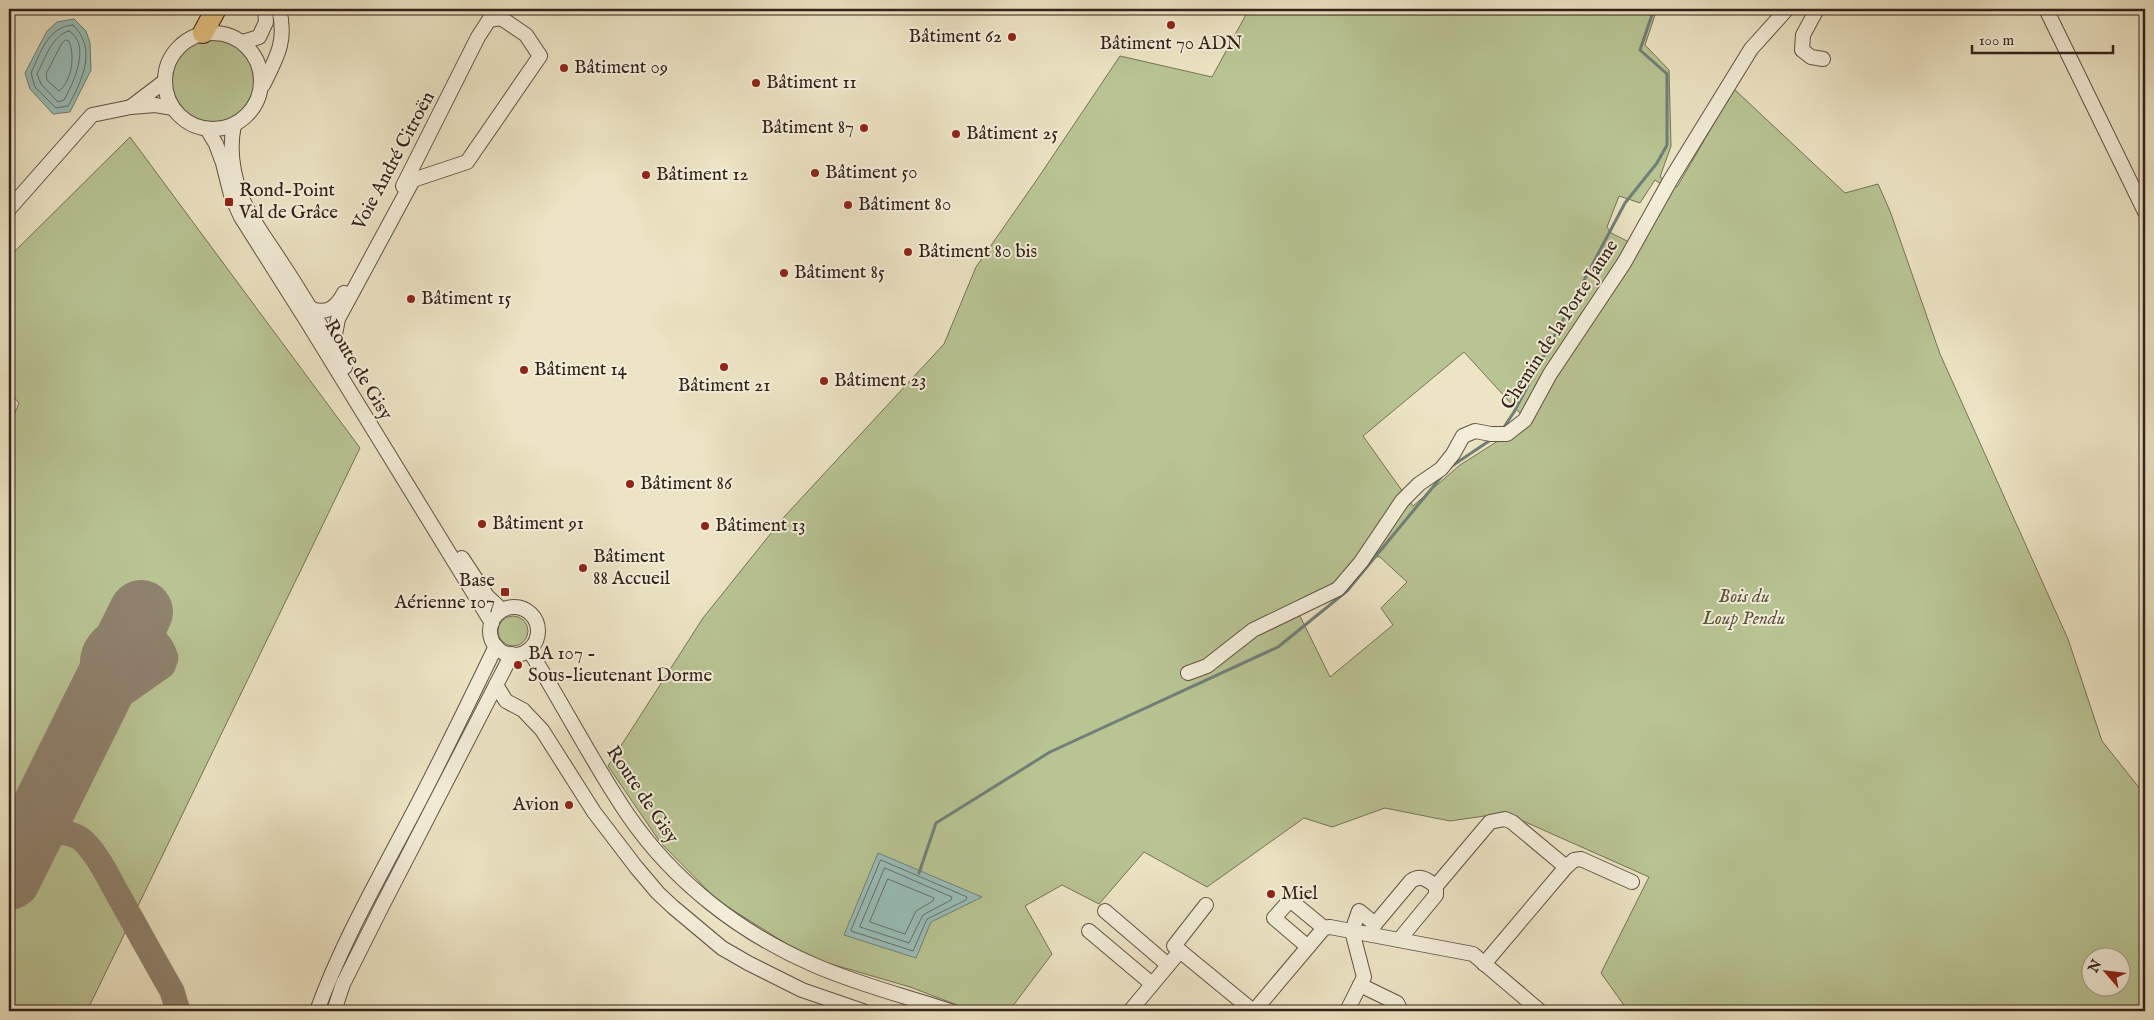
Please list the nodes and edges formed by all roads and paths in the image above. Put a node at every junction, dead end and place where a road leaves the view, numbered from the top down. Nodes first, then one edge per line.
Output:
1 (216, 9) edge
2 (265, 9) edge
3 (279, 9) edge
4 (1787, 9) edge
5 (1817, 9) edge
6 (2046, 9) edge
7 (503, 13) edge
8 (203, 33) junction
9 (243, 42) junction
10 (1823, 59) dead end
11 (165, 81) junction
12 (262, 88) junction
13 (131, 107) junction
14 (173, 108) junction
15 (234, 125) junction
16 (207, 129) junction
17 (9, 209) edge
18 (2145, 212) edge
19 (340, 314) junction
20 (311, 315) junction
21 (333, 345) junction
22 (502, 610) junction
23 (492, 624) junction
24 (496, 646) junction
25 (529, 650) junction
26 (512, 654) junction
27 (1188, 673) dead end
28 (496, 686) junction
29 (1566, 867) junction
30 (1632, 882) dead end
31 (1436, 886) junction
32 (1206, 905) dead end
33 (1105, 911) dead end
34 (1324, 928) junction
35 (1372, 929) junction
36 (1089, 930) dead end
37 (1352, 931) junction
38 (1399, 940) junction
39 (1308, 947) junction
40 (1180, 951) junction
41 (1484, 964) junction
42 (1168, 965) junction
43 (1152, 984) junction
44 (1360, 985) junction
45 (317, 1011) edge
46 (334, 1011) edge
47 (863, 1011) edge
48 (950, 1011) edge
49 (1130, 1011) edge
50 (1254, 1011) edge
51 (1347, 1011) edge
52 (1401, 1011) edge
53 (1540, 1011) edge

1 - 8 highway
2 - 9 street
3 - 12 street
4 - 27 street, Chemin de la Porte Jaune
5 - 10 street
6 - 18 street
7 - 19 street
7 - 20 street, Voie André Citroën
8 - 9 street
8 - 11 street
9 - 12 street
11 - 13 street
11 - 14 street
12 - 15 street
13 - 14 street
13 - 17 street
14 - 16 street
15 - 16 street
15 - 20 street, Route de Gisy
16 - 20 street, Route de Gisy
19 - 20 street
19 - 21 street
20 - 21 street, Route de Gisy
20 - 23 street, Route de Gisy
21 - 22 street, Route de Gisy
22 - 23 street
22 - 25 street
23 - 24 street
24 - 26 street
24 - 45 street
25 - 26 street
25 - 48 street, Route de Gisy
26 - 28 street
28 - 46 street
28 - 47 street
29 - 30 street
29 - 31 street
29 - 41 street
31 - 35 street
31 - 38 street
32 - 40 street
33 - 42 street
34 - 37 street
34 - 39 street
34 - 39 street
35 - 37 street
35 - 37 street
35 - 38 street
36 - 43 street
37 - 44 street
38 - 41 street
39 - 50 street
40 - 42 street
40 - 50 street
41 - 53 street
42 - 43 street
43 - 49 street
44 - 51 street
44 - 52 street

